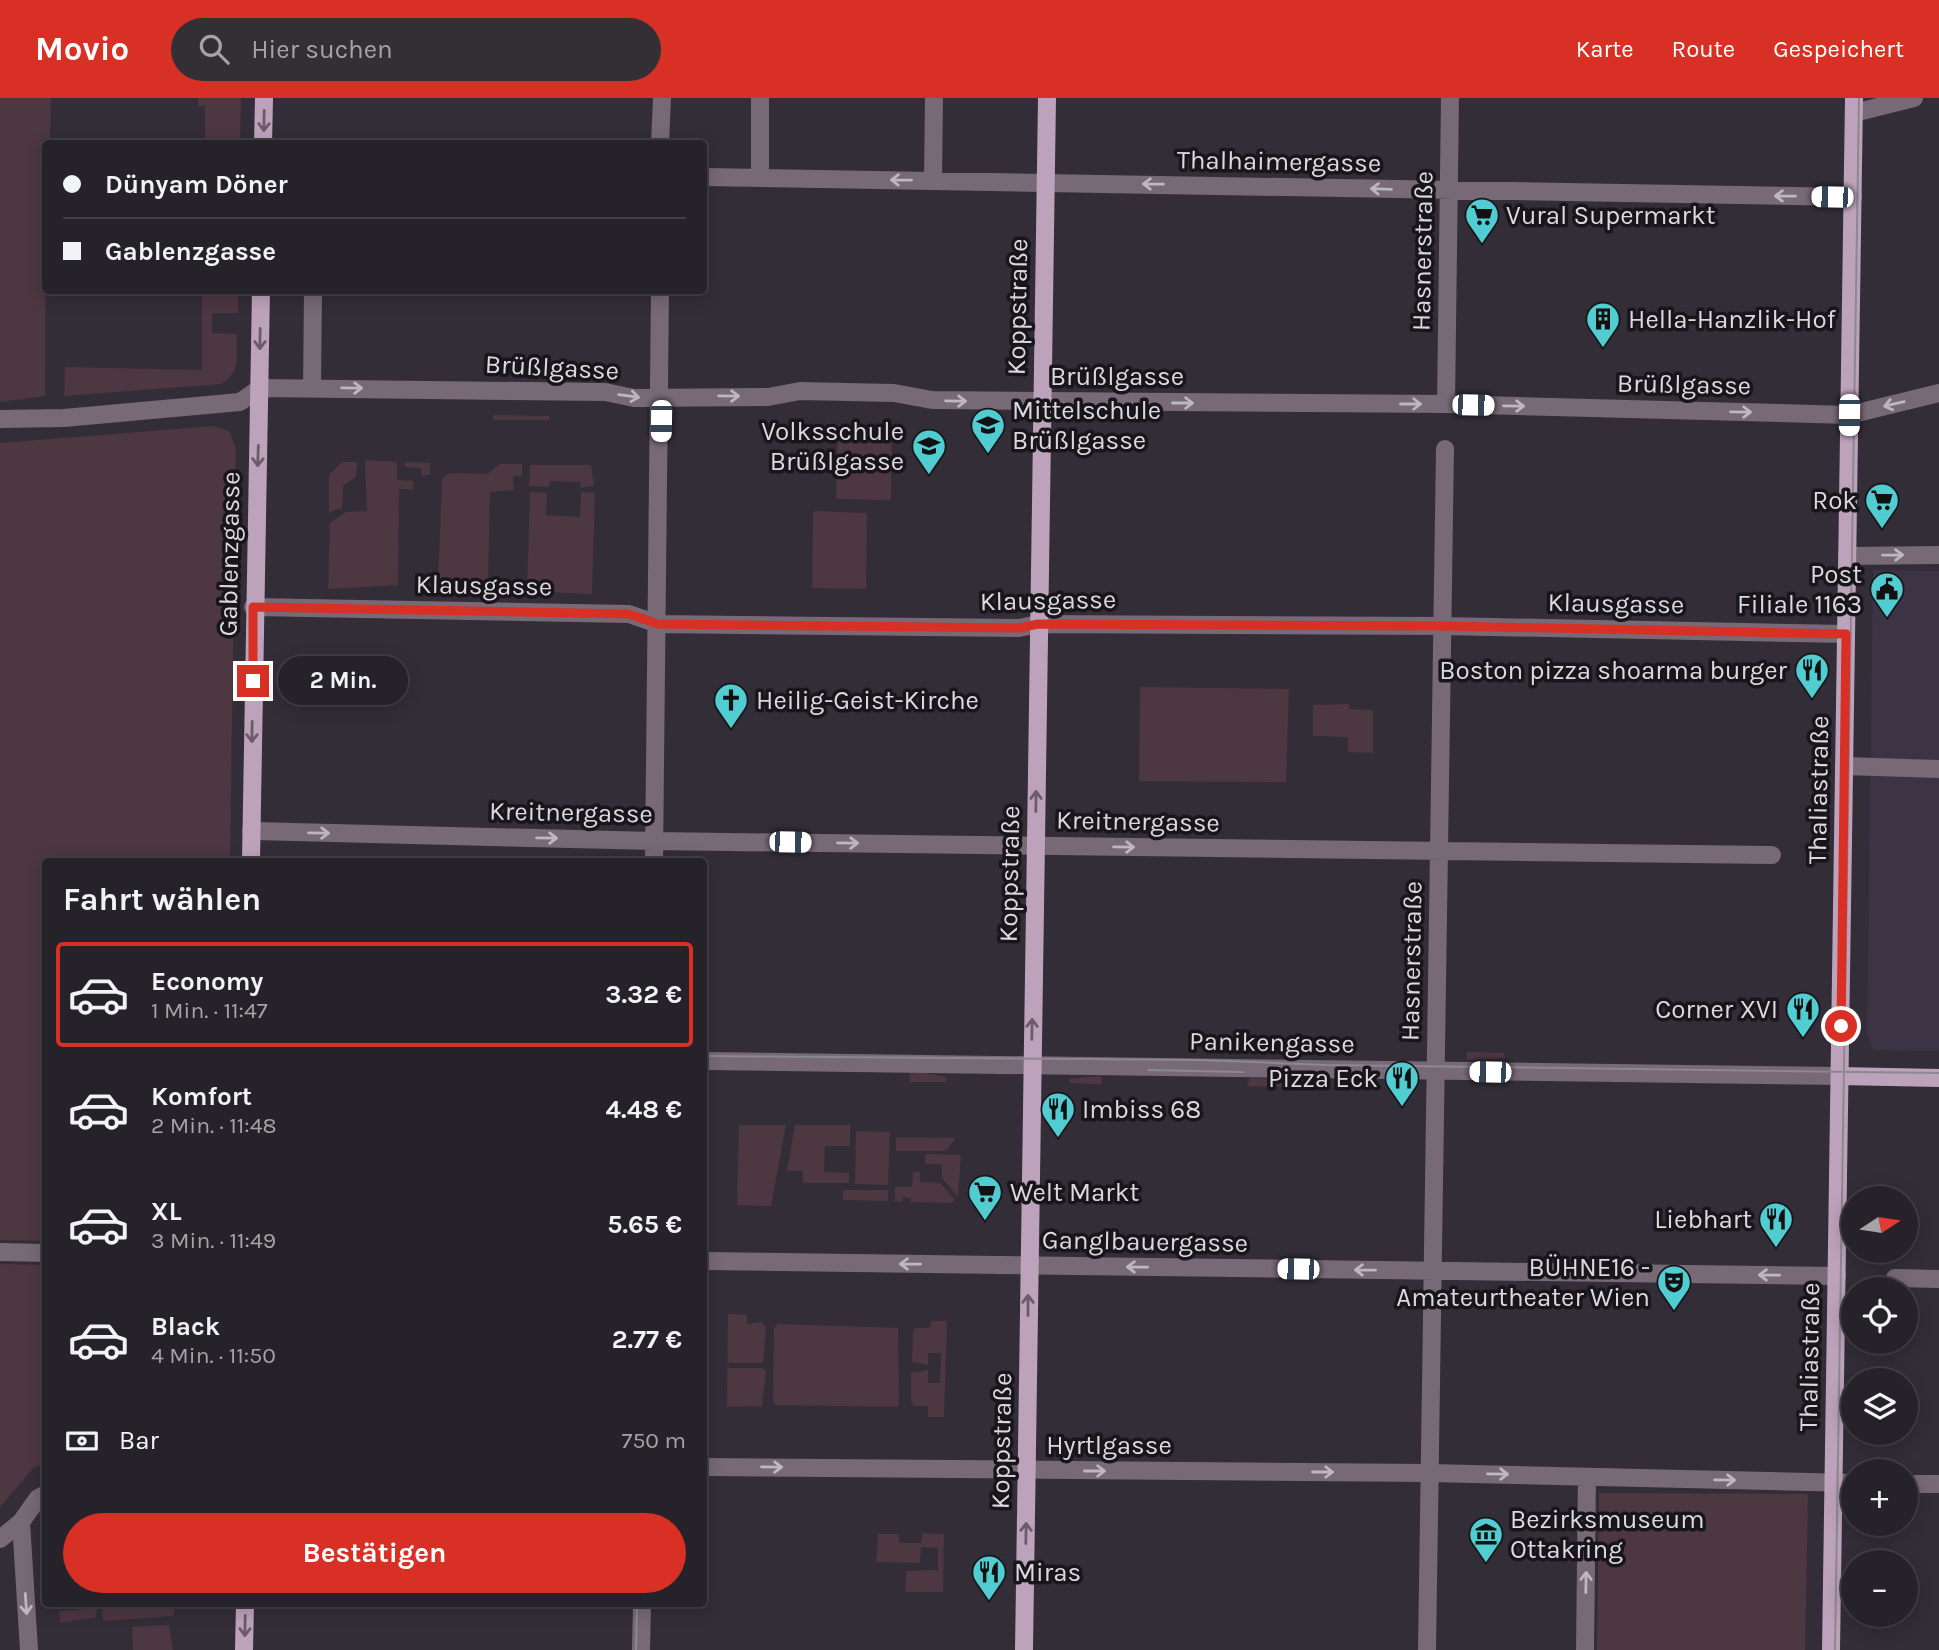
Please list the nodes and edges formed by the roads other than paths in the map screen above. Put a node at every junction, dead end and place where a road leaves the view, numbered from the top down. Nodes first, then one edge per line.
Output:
1 (264, 98) edge
2 (662, 98) edge
3 (760, 98) edge
4 (934, 98) edge
5 (1047, 98) edge
6 (1450, 98) edge
7 (1914, 98) edge
8 (1854, 106) edge
9 (263, 140) edge
10 (660, 140) edge
11 (707, 177) edge
12 (760, 178) junction
13 (933, 181) junction
14 (1046, 182) junction
15 (1449, 191) junction
16 (1853, 197) junction
17 (261, 294) edge
18 (313, 294) edge
19 (660, 294) edge
20 (312, 387) junction
21 (260, 388) junction
22 (1939, 393) edge
23 (661, 395) junction
24 (1042, 402) junction
25 (1446, 404) junction
26 (1849, 415) junction
27 (0, 419) edge
28 (1445, 449) dead end
29 (1939, 555) edge
30 (1847, 556) junction
31 (253, 607) junction
32 (658, 624) junction
33 (1038, 624) junction
34 (1443, 626) junction
35 (1846, 634) junction
36 (1844, 766) junction
37 (1939, 769) edge
38 (251, 831) junction
39 (654, 841) junction
40 (1036, 846) junction
41 (1439, 851) junction
42 (1772, 855) dead end
43 (251, 858) edge
44 (654, 858) edge
45 (707, 1061) edge
46 (1031, 1064) junction
47 (1436, 1071) junction
48 (1840, 1076) junction
49 (1939, 1078) edge
50 (0, 1252) edge
51 (42, 1253) edge
52 (707, 1261) edge
53 (1028, 1266) junction
54 (1433, 1271) junction
55 (1837, 1276) junction
56 (1918, 1279) edge
57 (1939, 1279) edge
58 (707, 1466) edge
59 (1027, 1471) junction
60 (1430, 1473) junction
61 (1587, 1477) junction
62 (1833, 1483) junction
63 (1841, 1483) edge
64 (1918, 1483) edge
65 (1939, 1484) edge
66 (42, 1496) edge
67 (21, 1522) junction
68 (0, 1539) edge
69 (245, 1607) edge
70 (642, 1607) edge
71 (29, 1650) edge
72 (244, 1650) edge
73 (641, 1650) edge
74 (1024, 1650) edge
75 (1427, 1650) edge
76 (1585, 1650) edge
77 (1831, 1650) edge

1 -> 9 main road
2 - 10 street
3 - 12 street
4 - 13 street
5 - 14 main road, Koppstraße
6 - 15 street, Hasnerstraße
7 - 8 street
8 - 16 main road, Thaliastraße
11 - 12 street, Thalhaimergasse
13 -> 12 street, Thalhaimergasse
13 - 14 street, Thalhaimergasse
15 -> 14 street, Thalhaimergasse
14 - 24 main road, Koppstraße
16 -> 15 street, Thalhaimergasse
15 - 25 street, Hasnerstraße
16 - 26 main road, Thaliastraße
17 -> 21 main road, Gablenzgasse
18 - 20 street
19 - 23 street
20 - 21 street, Brüßlgasse
20 -> 23 street, Brüßlgasse
21 - 27 street
21 -> 31 main road, Gablenzgasse
22 -> 26 street, Brüßlgasse
23 -> 24 street, Brüßlgasse
23 - 32 street
24 -> 25 street, Brüßlgasse
24 - 33 main road, Koppstraße
25 -> 26 street, Brüßlgasse
26 - 30 main road, Thaliastraße
28 - 34 street, Hasnerstraße
30 -> 29 street
30 - 35 main road, Thaliastraße
31 - 32 street, Klausgasse
31 -> 38 main road, Gablenzgasse
32 - 33 street, Klausgasse
32 - 39 street
33 - 34 street, Klausgasse
40 -> 33 main road, Koppstraße
34 - 35 street, Klausgasse
34 - 41 street, Hasnerstraße
35 - 36 main road, Thaliastraße
36 - 37 street
36 - 48 main road, Thaliastraße
38 -> 39 street, Kreitnergasse
38 - 43 main road, Gablenzgasse
39 -> 40 street, Kreitnergasse
39 - 44 street
40 -> 41 street, Kreitnergasse
46 -> 40 main road, Koppstraße
41 - 42 street, Kreitnergasse
41 - 47 street, Hasnerstraße
45 - 46 street, Panikengasse
46 - 47 street, Panikengasse
46 - 53 main road, Koppstraße
47 - 48 street, Panikengasse
47 - 54 street, Hasnerstraße
48 - 49 main road
48 - 55 main road, Thaliastraße
50 - 51 street
53 -> 52 street, Ganglbauergasse
54 -> 53 street, Ganglbauergasse
59 -> 53 main road, Koppstraße
55 -> 54 street, Ganglbauergasse
54 - 60 street, Hasnerstraße
55 - 62 main road, Thaliastraße
56 - 57 street
58 -> 59 street, Hyrtlgasse
59 -> 60 street, Hyrtlgasse
74 -> 59 main road, Koppstraße
60 -> 61 street, Hyrtlgasse
60 - 75 street, Hasnerstraße
61 -> 62 street, Hyrtlgasse
76 -> 61 street
62 - 63 street, Hyrtlgasse
62 - 77 main road, Thaliastraße
64 - 65 street
66 - 67 street
67 - 68 street
67 -> 71 street
69 -> 72 main road
70 - 73 street

